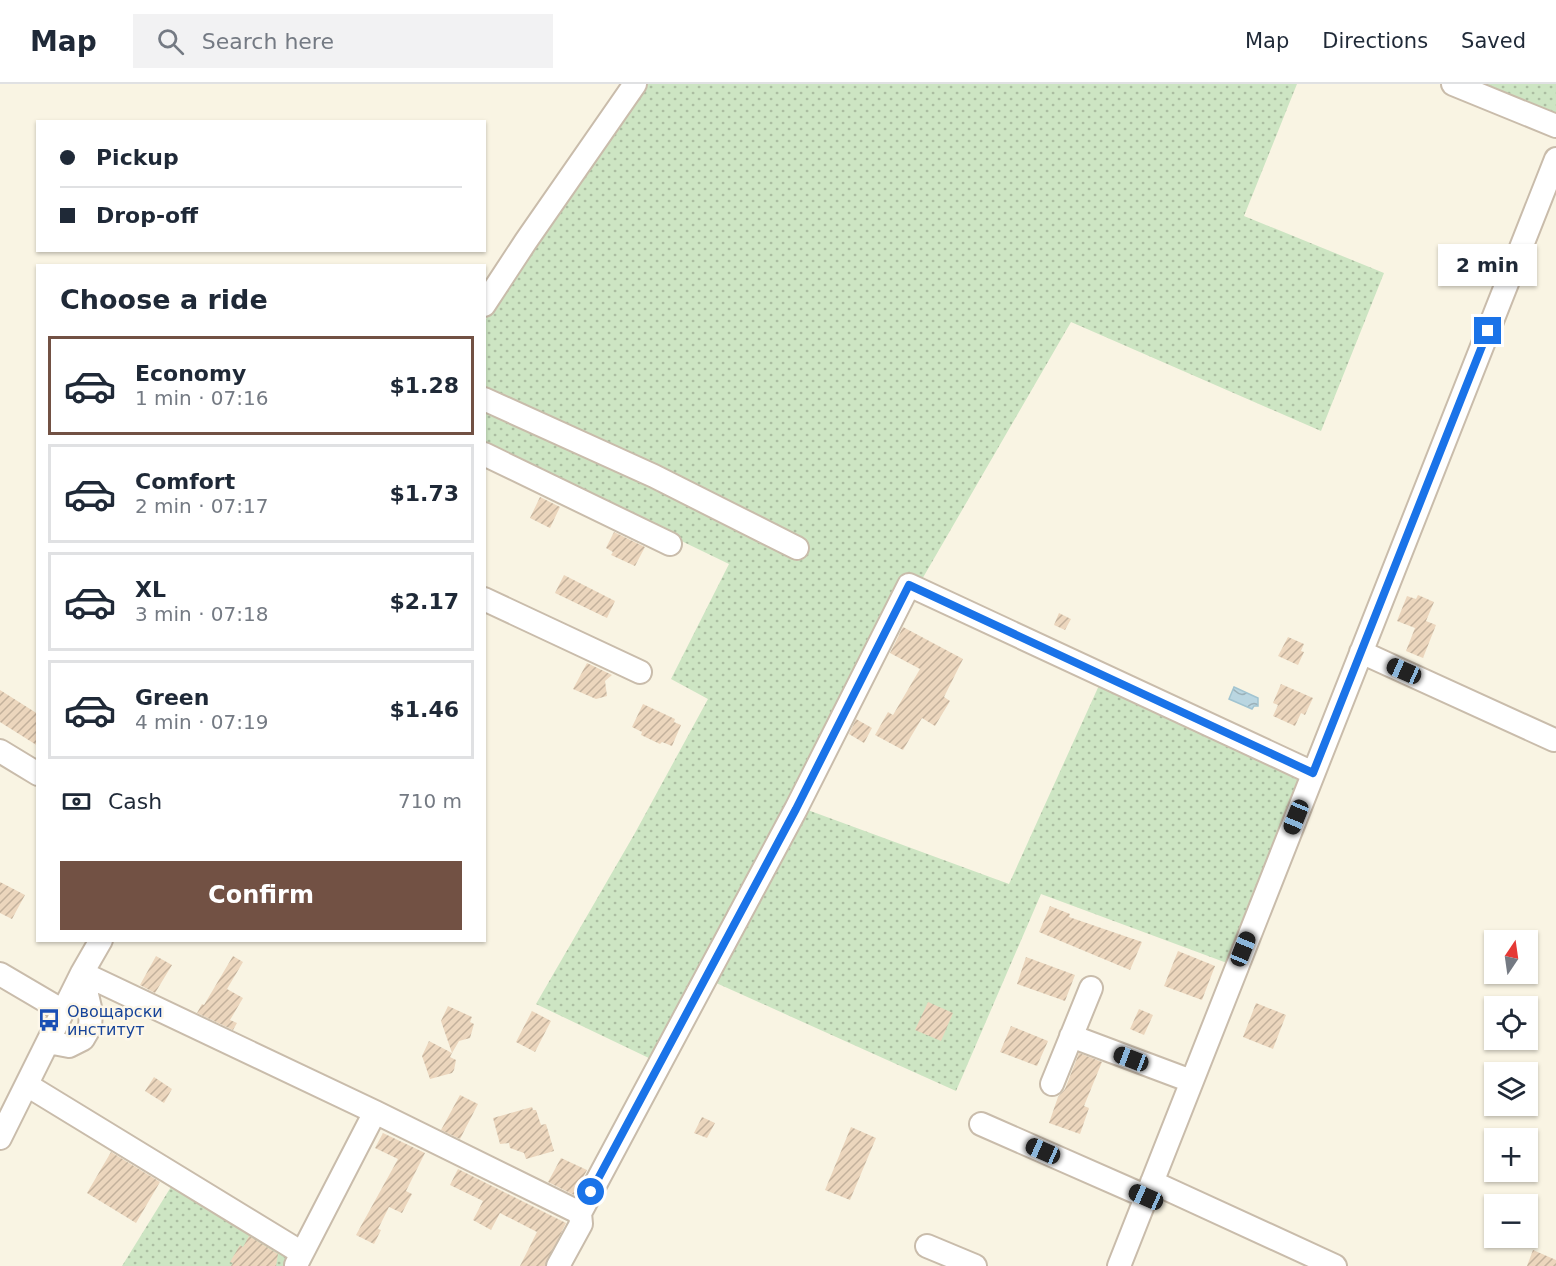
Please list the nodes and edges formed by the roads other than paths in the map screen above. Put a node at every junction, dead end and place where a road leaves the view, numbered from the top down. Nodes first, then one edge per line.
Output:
1 (635, 84) edge
2 (1453, 84) edge
3 (1556, 126) edge
4 (1556, 159) edge
5 (486, 302) edge
6 (486, 400) edge
7 (486, 455) edge
8 (670, 544) dead end
9 (797, 548) dead end
10 (486, 600) edge
11 (1361, 652) junction
12 (640, 672) dead end
13 (1554, 740) dead end
14 (0, 752) edge
15 (36, 773) edge
16 (1313, 773) junction
17 (99, 942) edge
18 (82, 973) junction
19 (0, 974) edge
20 (1091, 988) dead end
21 (63, 1011) junction
22 (1071, 1036) junction
23 (48, 1042) junction
24 (1191, 1081) junction
25 (1052, 1084) dead end
26 (27, 1085) junction
27 (375, 1112) junction
28 (981, 1124) dead end
29 (0, 1138) edge
30 (1149, 1190) junction
31 (580, 1213) junction
32 (927, 1246) dead end
33 (299, 1259) edge
34 (558, 1266) edge
35 (975, 1266) edge
36 (1119, 1266) edge
37 (1335, 1266) edge

1 - 5 street
2 - 3 street
4 - 11 street
6 - 9 street
7 - 8 street
10 - 12 street
11 - 13 street
11 - 16 street
14 - 15 street
16 - 24 street
16 - 31 street
17 - 18 street
18 - 21 street
18 - 23 street
18 - 27 street
19 - 21 street
20 - 22 street
21 - 23 street
22 - 24 street
22 - 25 street
23 - 26 street
24 - 30 street
26 - 29 street
26 - 33 street
27 - 31 street
27 - 33 street
28 - 30 street
30 - 36 street
30 - 37 street
31 - 34 street
32 - 35 street

